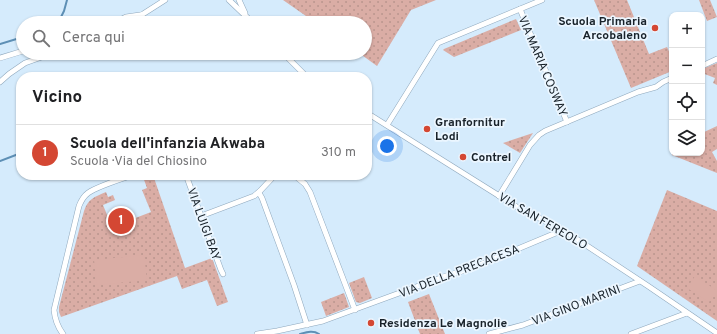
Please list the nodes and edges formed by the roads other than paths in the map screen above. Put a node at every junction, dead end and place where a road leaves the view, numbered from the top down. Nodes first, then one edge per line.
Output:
1 (165, 0) edge
2 (229, 0) edge
3 (239, 0) edge
4 (542, 0) edge
5 (520, 10) junction
6 (143, 14) junction
7 (132, 16) edge
8 (140, 16) edge
9 (246, 16) joint
10 (16, 53) edge
11 (0, 58) edge
12 (33, 60) edge
13 (290, 60) edge
14 (717, 60) edge
15 (705, 65) edge
16 (302, 72) edge
17 (669, 79) edge
18 (0, 82) edge
19 (372, 116) edge
20 (567, 122) junction
21 (387, 125) junction
22 (120, 180) edge
23 (188, 180) edge
24 (271, 180) edge
25 (300, 180) edge
26 (259, 193) junction
27 (499, 196) junction
28 (201, 216) junction
29 (563, 230) junction
30 (223, 274) dead end
31 (640, 281) junction
32 (355, 310) junction
33 (687, 313) junction
34 (307, 325) junction
35 (64, 334) edge
36 (257, 334) edge
37 (489, 334) edge
38 (631, 334) edge
39 (717, 334) edge

1 - 6 street
2 - 9 street
3 - 9 street
4 - 5 street
5 - 20 street, VIA MARIA COSWAY
5 - 21 street
6 - 7 street
6 - 8 street
10 - 11 street
12 - 18 street
13 - 16 street
14 - 15 street
17 - 20 street
19 - 21 street, VIA SAN FEREOLO
20 - 27 street
21 - 27 street, VIA SAN FEREOLO
22 - 35 street
23 - 28 street, VIA LUIGI BAY
24 - 26 street
25 - 32 street
26 - 28 street
26 - 34 street
27 - 29 street, VIA SAN FEREOLO
28 - 30 street, VIA LUIGI BAY
29 - 31 street, VIA SAN FEREOLO
29 - 32 street, VIA DELLA PRECACESA
31 - 33 street, VIA SAN FEREOLO
31 - 37 street, VIA GINO MARINI
32 - 34 street, VIA DELLA PRECACESA
33 - 38 street
33 - 39 street, VIA SAN FEREOLO
34 - 36 street, VIA DELLA PRECACESA

